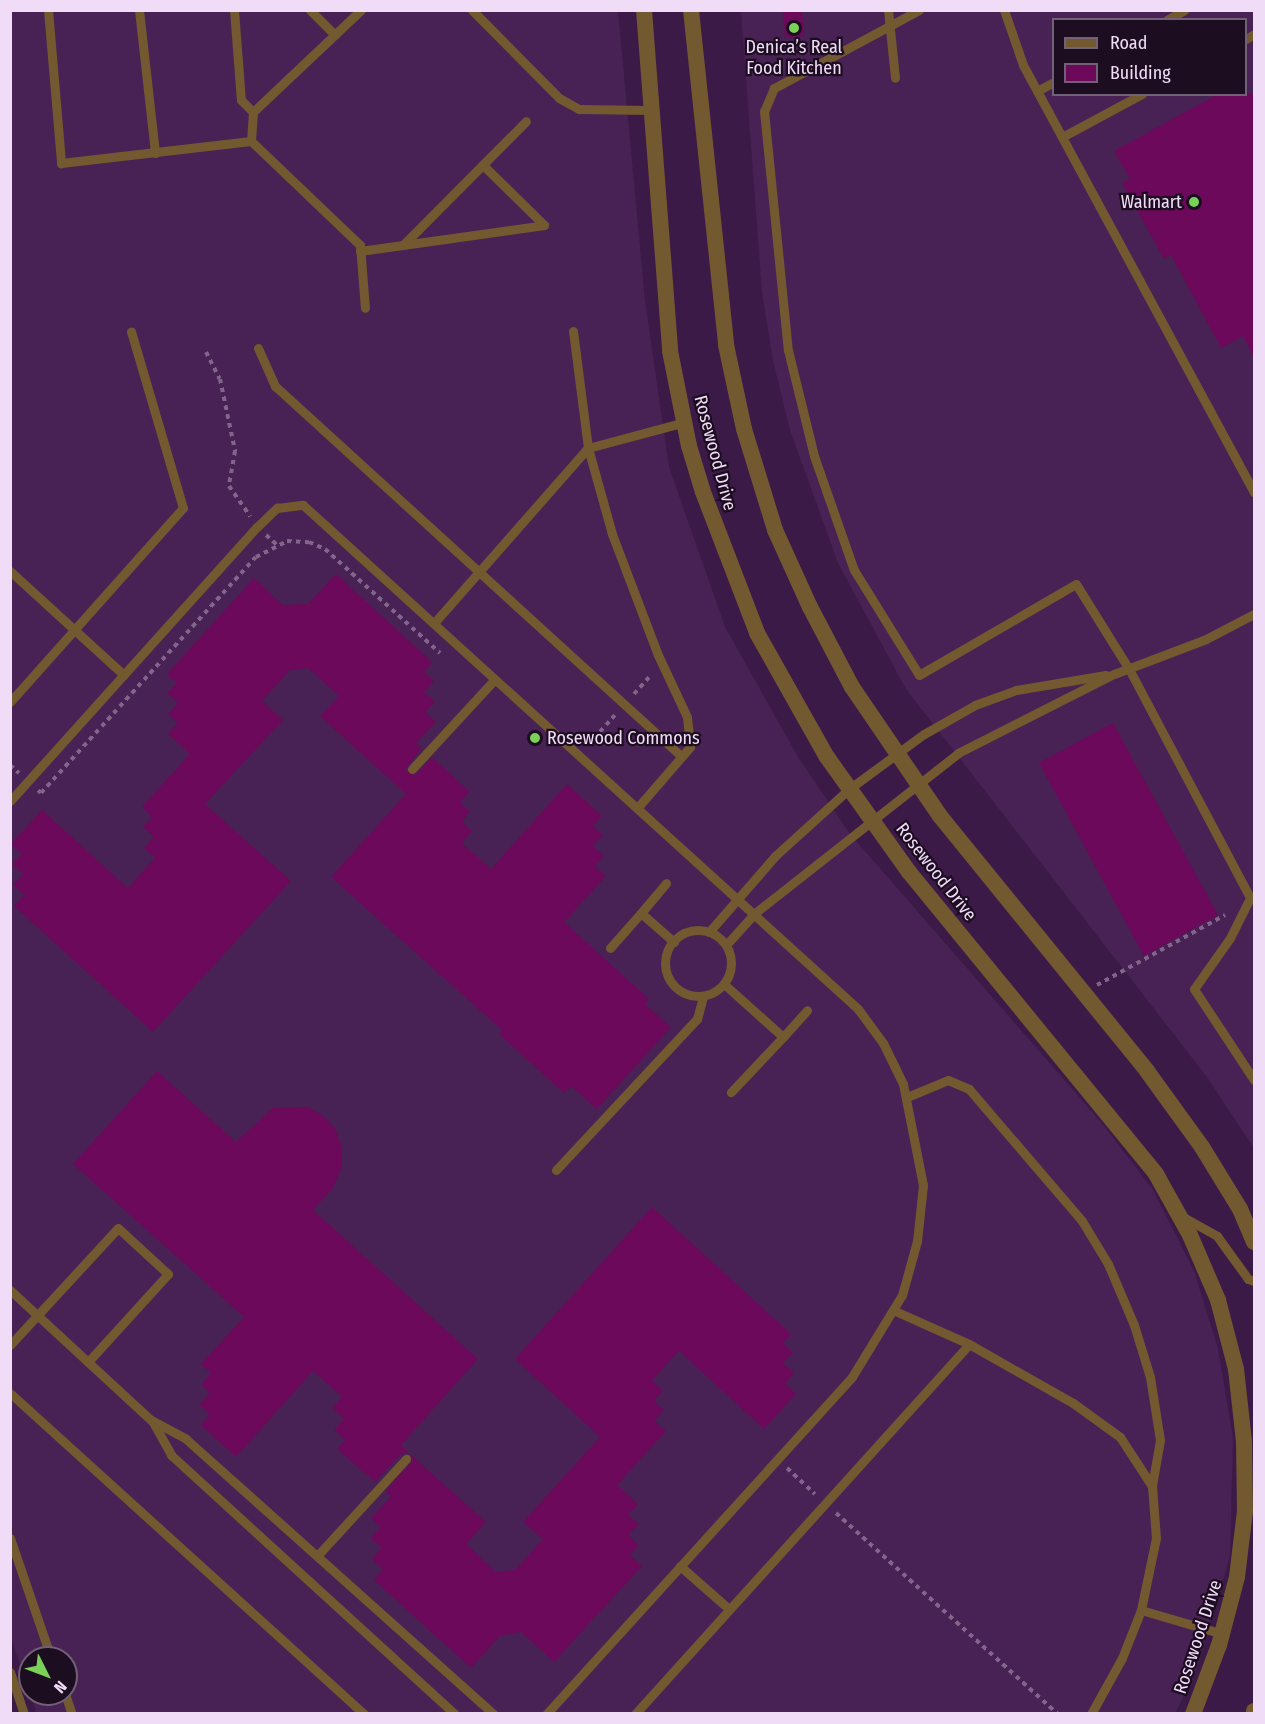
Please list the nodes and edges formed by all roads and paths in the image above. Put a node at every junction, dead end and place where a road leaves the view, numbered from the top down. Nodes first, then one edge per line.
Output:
1 (48, 10) edge
2 (139, 10) edge
3 (234, 10) edge
4 (310, 10) edge
5 (361, 10) edge
6 (472, 10) edge
7 (644, 10) edge
8 (691, 10) edge
9 (888, 10) edge
10 (919, 10) edge
11 (1004, 10) edge
12 (1184, 10) edge
13 (1170, 18) edge
14 (888, 27) junction
15 (335, 35) junction
16 (895, 78) dead end
17 (1052, 83) edge
18 (1037, 91) junction
19 (1138, 96) edge
20 (651, 110) junction
21 (253, 112) junction
22 (526, 122) dead end
23 (1062, 137) junction
24 (251, 141) junction
25 (155, 153) junction
26 (483, 165) junction
27 (404, 244) junction
28 (360, 251) junction
29 (365, 308) dead end
30 (131, 331) dead end
31 (573, 331) dead end
32 (258, 348) dead end
33 (206, 352) dead end
34 (685, 422) junction
35 (588, 448) junction
36 (1254, 493) edge
37 (258, 527) junction
38 (277, 545) junction
39 (10, 572) edge
40 (478, 573) junction
41 (1254, 614) edge
42 (434, 623) junction
43 (75, 630) junction
44 (449, 660) dead end
45 (1128, 669) junction
46 (1114, 674) junction
47 (124, 675) junction
48 (495, 678) junction
49 (10, 702) edge
50 (897, 754) junction
51 (681, 756) junction
52 (412, 769) dead end
53 (918, 784) junction
54 (849, 789) junction
55 (41, 793) dead end
56 (10, 801) edge
57 (638, 807) junction
58 (871, 821) junction
59 (666, 883) dead end
60 (1249, 892) edge
61 (740, 899) junction
62 (642, 913) junction
63 (755, 913) junction
64 (709, 932) junction
65 (674, 942) junction
66 (726, 945) junction
67 (610, 948) dead end
68 (724, 984) junction
69 (1083, 993) junction
70 (703, 996) junction
71 (807, 1010) dead end
72 (783, 1037) junction
73 (1254, 1080) edge
74 (731, 1092) dead end
75 (907, 1097) junction
76 (556, 1170) dead end
77 (1178, 1214) junction
78 (1254, 1242) edge
79 (1254, 1281) edge
80 (10, 1290) edge
81 (893, 1310) junction
82 (38, 1316) junction
83 (969, 1344) junction
84 (10, 1345) edge
85 (88, 1362) junction
86 (10, 1393) edge
87 (152, 1420) junction
88 (406, 1459) dead end
89 (777, 1460) junction
90 (1152, 1486) junction
91 (825, 1503) junction
92 (1250, 1511) edge
93 (10, 1538) edge
94 (317, 1556) junction
95 (680, 1566) junction
96 (729, 1609) junction
97 (1141, 1610) junction
98 (1222, 1634) junction
99 (47, 1646) edge
100 (10, 1672) edge
101 (24, 1713) edge
102 (364, 1713) edge
103 (455, 1713) edge
104 (494, 1713) edge
105 (546, 1713) edge
106 (635, 1713) edge
107 (1058, 1713) edge
108 (1091, 1713) edge
109 (1193, 1713) edge

1 - 25 lane
2 - 25 lane
3 - 21 lane
4 - 15 lane
5 - 15 lane
6 - 20 lane
7 - 20 street, Rosewood Drive
8 - 50 street, Rosewood Drive
9 - 14 lane
10 - 14 lane
11 - 18 lane
12 - 13 lane
14 - 16 lane
14 - 45 lane
15 - 21 lane
17 - 18 lane
18 - 23 lane
19 - 23 lane
20 - 34 street, Rosewood Drive
21 - 24 lane
22 - 26 lane
23 - 36 lane
24 - 25 lane
24 - 28 lane
26 - 27 lane
26 - 27 lane
27 - 28 lane
28 - 29 lane
30 - 43 lane
31 - 35 lane
32 - 40 lane
33 - 37 path
34 - 35 lane
34 - 54 street, Rosewood Drive
35 - 40 lane
35 - 51 lane
37 - 38 path
37 - 42 lane
37 - 47 lane
38 - 44 path
38 - 55 path
39 - 43 lane
40 - 42 lane
40 - 51 lane
41 - 45 lane
42 - 48 lane
43 - 47 lane
43 - 49 lane
45 - 46 lane
45 - 60 lane
46 - 50 lane
46 - 53 lane
47 - 56 lane
48 - 52 lane
48 - 57 lane
50 - 53 street, Rosewood Drive
50 - 54 lane
51 - 57 lane
53 - 58 lane
53 - 69 street, Rosewood Drive
54 - 58 street, Rosewood Drive
54 - 61 lane
57 - 61 lane
58 - 63 lane
58 - 77 street, Rosewood Drive
59 - 62 lane
60 - 69 path
60 - 73 lane
61 - 63 lane
61 - 64 lane
62 - 65 lane
62 - 67 lane
63 - 66 lane
63 - 75 lane
64 - 65 lane
64 - 66 lane
65 - 70 lane
66 - 68 lane
68 - 70 lane
68 - 72 lane
69 - 78 street, Rosewood Drive
70 - 76 lane
71 - 72 lane
72 - 74 lane
75 - 81 lane
75 - 90 lane
77 - 79 lane
77 - 92 street, Rosewood Drive
80 - 82 lane
81 - 83 lane
81 - 89 lane
82 - 84 lane
82 - 85 lane
82 - 85 lane
83 - 90 lane
83 - 91 lane
85 - 87 lane
86 - 102 lane
87 - 94 lane
87 - 103 lane
88 - 94 lane
89 - 91 path
89 - 95 lane
90 - 97 lane
91 - 96 lane
91 - 107 path
92 - 98 street, Rosewood Drive
93 - 99 lane
94 - 104 lane
95 - 96 lane
95 - 105 lane
96 - 106 lane
97 - 98 lane
97 - 108 lane
98 - 109 street, Rosewood Drive
100 - 101 lane

